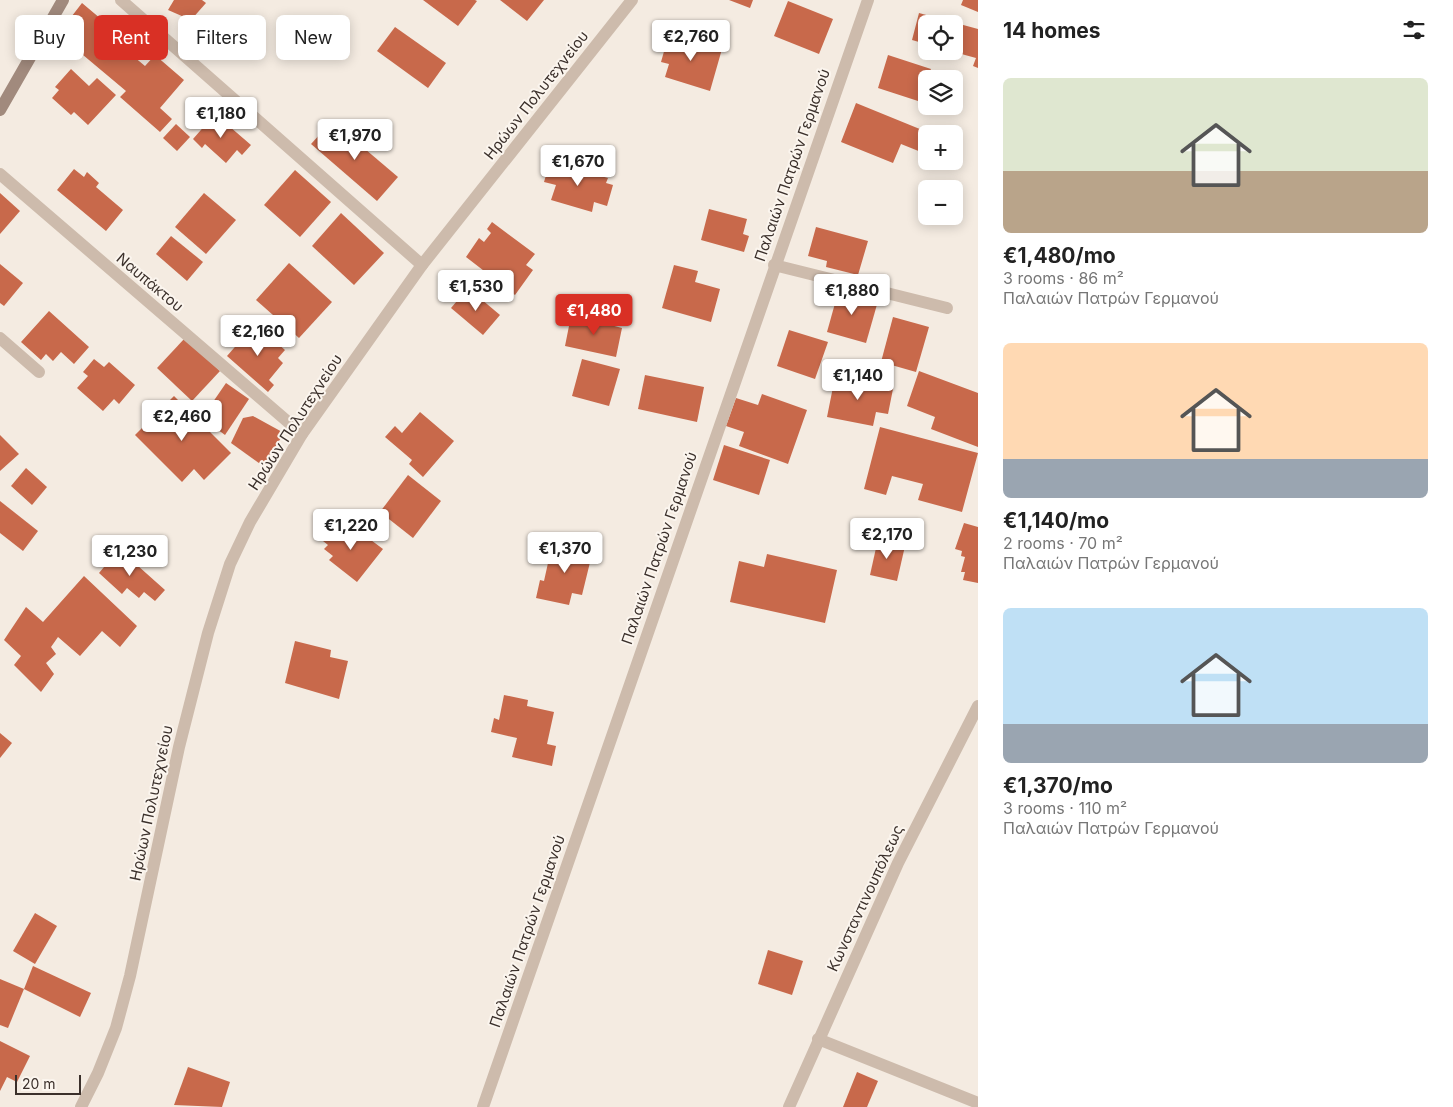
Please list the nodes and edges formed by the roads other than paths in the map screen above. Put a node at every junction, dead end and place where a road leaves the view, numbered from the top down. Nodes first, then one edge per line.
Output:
1 (63, 0) edge
2 (121, 0) edge
3 (632, 0) edge
4 (868, 0) edge
5 (0, 110) edge
6 (0, 174) edge
7 (422, 265) junction
8 (774, 265) junction
9 (947, 308) dead end
10 (0, 338) edge
11 (39, 372) dead end
12 (302, 434) junction
13 (978, 706) edge
14 (818, 1039) junction
15 (978, 1103) edge
16 (80, 1107) edge
17 (483, 1107) edge
18 (789, 1107) edge

1 - 5 street
2 - 7 street
3 - 7 street, Ηρώων Πολυτεχνείου
4 - 8 street, Παλαιών Πατρών Γερμανού
6 - 12 street, Ναυπάκτου
7 - 12 street, Ηρώων Πολυτεχνείου
8 - 9 street
8 - 17 street, Παλαιών Πατρών Γερμανού
10 - 11 street
12 - 16 street, Ηρώων Πολυτεχνείου
13 - 14 street, Κωνσταντινουπόλεως
14 - 15 street
14 - 18 street, Κωνσταντινουπόλεως

